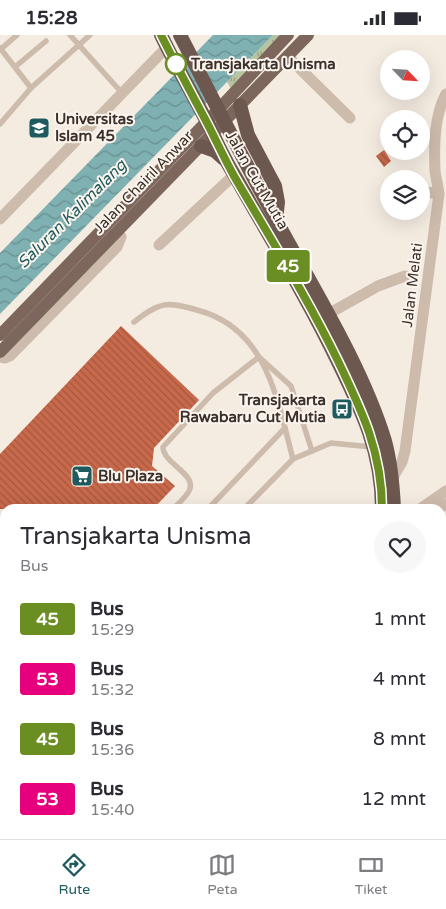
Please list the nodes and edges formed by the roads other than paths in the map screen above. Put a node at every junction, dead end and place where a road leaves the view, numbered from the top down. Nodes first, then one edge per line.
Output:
1 (17, 35) edge
2 (70, 35) edge
3 (90, 35) edge
4 (288, 35) edge
5 (308, 35) edge
6 (182, 40) edge
7 (46, 41) dead end
8 (79, 45) junction
9 (166, 46) edge
10 (0, 48) edge
11 (287, 56) junction
12 (15, 67) junction
13 (31, 88) junction
14 (122, 93) junction
15 (446, 94) edge
16 (240, 105) junction
17 (221, 116) junction
18 (350, 118) dead end
19 (207, 122) junction
20 (0, 124) edge
21 (201, 146) junction
22 (234, 175) junction
23 (430, 192) edge
24 (439, 194) junction
25 (0, 219) edge
26 (276, 220) junction
27 (117, 232) junction
28 (159, 245) dead end
29 (405, 276) dead end
30 (322, 317) junction
31 (134, 322) dead end
32 (0, 335) edge
33 (0, 352) edge
34 (0, 357) edge
35 (259, 357) junction
36 (285, 427) junction
37 (374, 447) junction
38 (312, 451) junction
39 (293, 459) junction
40 (392, 479) junction
41 (446, 491) edge
42 (177, 504) edge
43 (213, 504) edge
44 (249, 504) edge
45 (382, 504) edge
46 (394, 504) edge
47 (427, 504) edge

1 - 10 lane
2 - 8 lane
3 - 8 lane
4 - 17 main road, Jalan Chairil Anwar
5 - 11 main road, Jalan Chairil Anwar
6 - 17 highway, Jalan Cut Mutia
7 - 12 lane
8 - 13 lane
8 - 14 lane
9 - 14 street
9 - 19 highway, Jalan Cut Mutia
10 - 12 lane
11 - 16 main road, Jalan Chairil Anwar
11 - 18 street
12 - 13 lane
13 - 20 lane
14 - 25 street
15 - 24 street, Jalan Melati
16 - 17 main road, Jalan Chairil Anwar
16 - 26 highway
17 - 19 main road, Jalan Chairil Anwar
17 - 26 highway, Jalan Cut Mutia
19 - 21 main road, Jalan Chairil Anwar
19 - 22 highway, Jalan Cut Mutia
19 - 32 main road, Jalan Chairil Anwar
21 - 22 highway
21 - 27 main road, Jalan Chairil Anwar
22 - 28 street
22 - 30 highway, Jalan Cut Mutia
23 - 24 street
24 - 40 street, Jalan Melati
26 - 30 highway, Jalan Cut Mutia
27 - 33 main road, Jalan Chairil Anwar
27 - 34 street
29 - 30 street
30 - 37 highway, Jalan Cut Mutia
30 - 40 highway, Jalan Cut Mutia
31 - 35 lane
35 - 36 lane
35 - 38 lane
35 - 42 lane
36 - 39 lane
36 - 43 lane
37 - 38 lane
37 - 45 highway, Jalan Cut Mutia
38 - 39 lane
39 - 44 lane
40 - 46 highway, Jalan Cut Mutia
41 - 47 street

